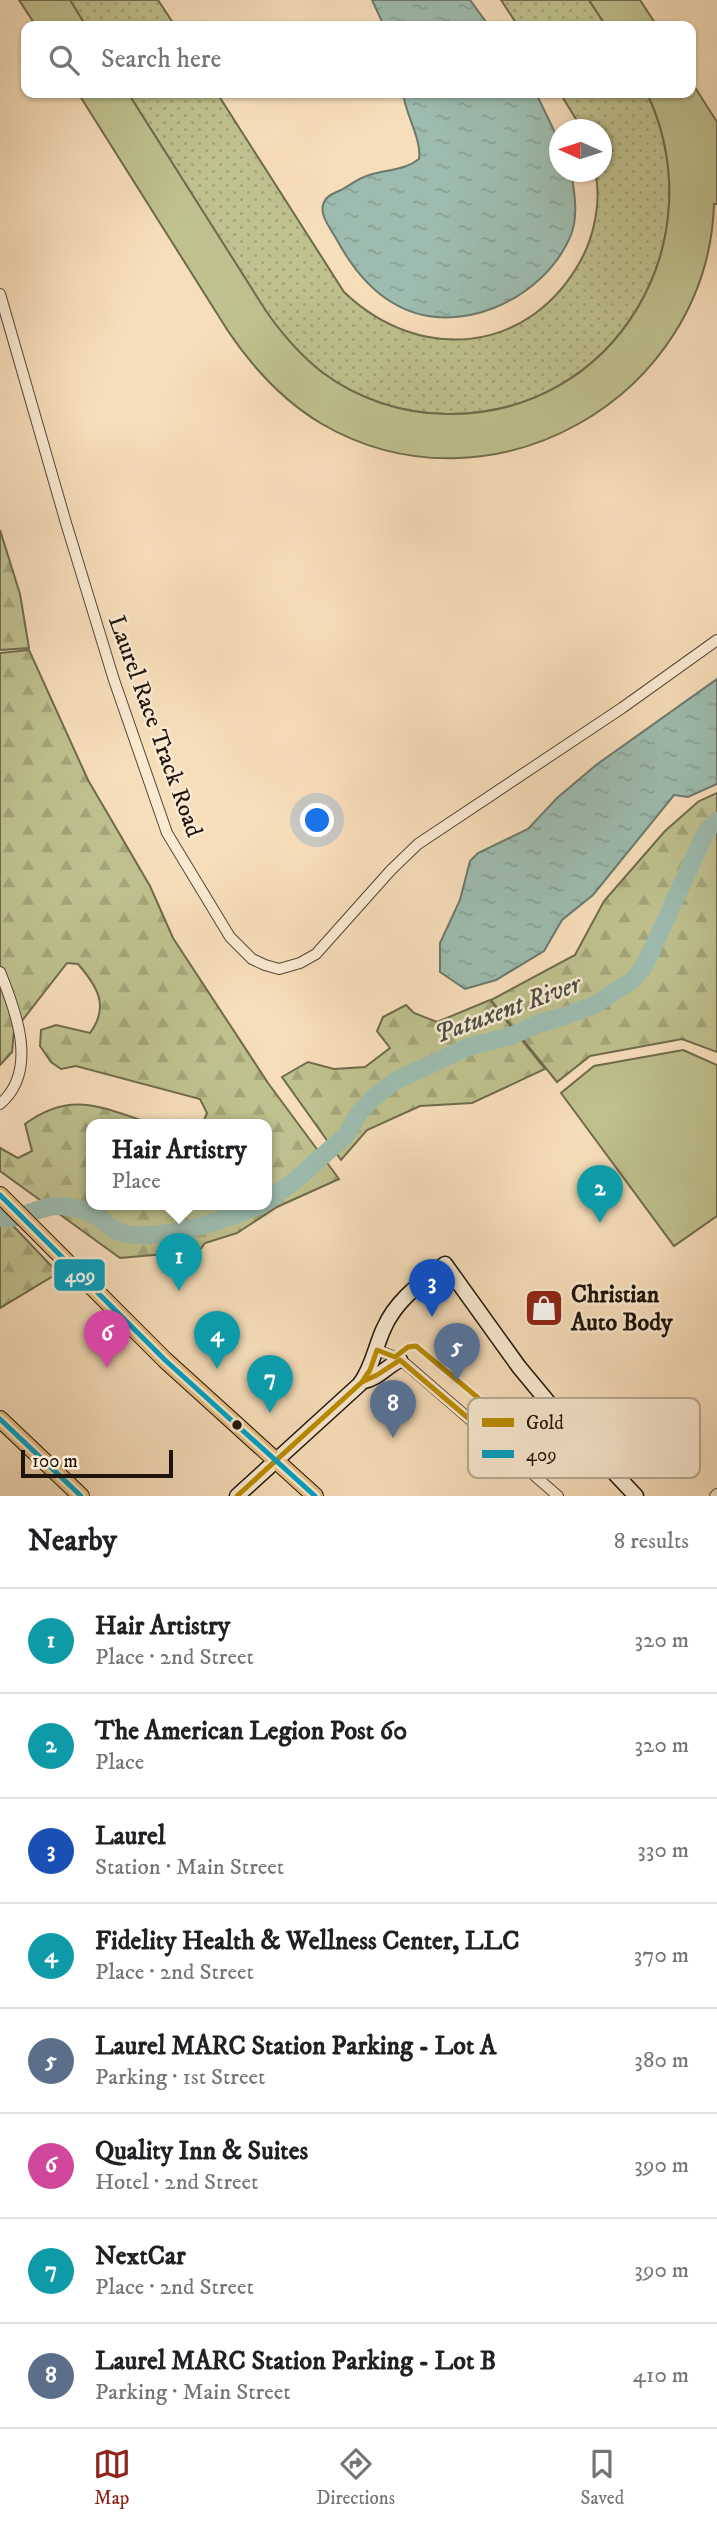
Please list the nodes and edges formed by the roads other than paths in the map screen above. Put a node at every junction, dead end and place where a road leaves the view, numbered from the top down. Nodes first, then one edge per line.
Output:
1 (0, 293) edge
2 (717, 640) edge
3 (0, 972) edge
4 (0, 1104) edge
5 (1, 1196) edge
6 (377, 1350) junction
7 (400, 1360) junction
8 (361, 1382) junction
9 (545, 1398) edge
10 (0, 1419) edge
11 (468, 1419) edge
12 (277, 1461) junction
13 (537, 1478) edge
14 (619, 1478) edge
15 (82, 1496) edge
16 (237, 1496) edge
17 (315, 1496) edge
18 (558, 1496) edge
19 (636, 1496) edge

1 - 2 street, Laurel Race Track Road
3 - 4 street
5 - 12 main road
6 - 7 street
6 - 8 street
6 - 9 street
7 - 8 street
7 - 11 street
8 - 12 street
10 - 15 main road
12 - 16 street
12 - 17 main road
13 - 18 street
14 - 19 street

